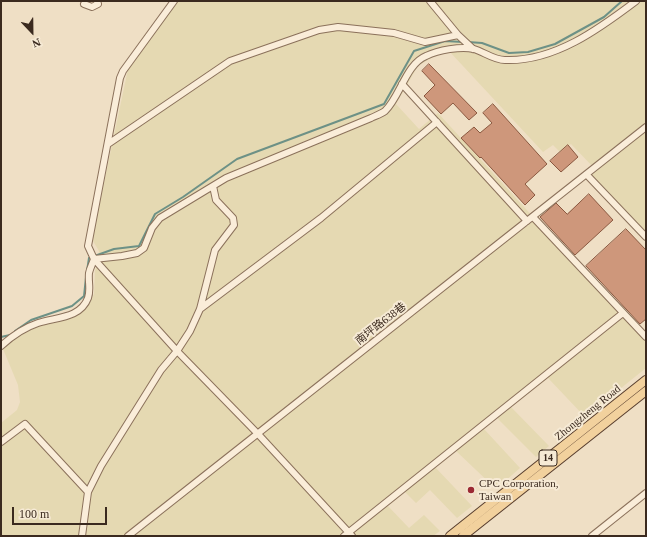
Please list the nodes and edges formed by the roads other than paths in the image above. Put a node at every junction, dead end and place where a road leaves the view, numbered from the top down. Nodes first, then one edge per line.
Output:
1 (98, 1) edge
2 (174, 1) edge
3 (430, 1) edge
4 (636, 1) edge
5 (84, 4) dead end
6 (458, 35) junction
7 (473, 49) junction
8 (402, 84) junction
9 (437, 122) junction
10 (646, 127) edge
11 (108, 144) junction
12 (586, 175) junction
13 (213, 186) junction
14 (530, 219) junction
15 (646, 237) edge
16 (94, 258) junction
17 (200, 310) junction
18 (623, 313) junction
19 (646, 337) edge
20 (1, 346) edge
21 (178, 351) junction
22 (646, 380) edge
23 (646, 391) edge
24 (258, 434) junction
25 (1, 442) edge
26 (88, 492) junction
27 (646, 493) edge
28 (349, 535) edge
29 (82, 536) edge
30 (128, 536) edge
31 (450, 536) edge
32 (463, 536) edge
33 (592, 536) edge

1 - 5 street
2 - 11 street
3 - 6 street
4 - 7 street
6 - 7 street
6 - 11 street
7 - 8 street
8 - 9 street
8 - 13 street
9 - 14 street
9 - 17 street
10 - 12 street, 南坪路638巷
11 - 16 street
12 - 14 street, 南坪路638巷
12 - 15 street
13 - 16 street
13 - 17 street
14 - 18 street
14 - 24 street, 南坪路638巷
16 - 20 street
16 - 21 street
17 - 21 street
18 - 19 street
18 - 28 street
21 - 24 street
21 - 26 street
22 - 31 main road, Zhongzheng Road / 14
23 - 32 main road, Zhongzheng Road / 14
24 - 28 street
24 - 30 street, 南坪路638巷
25 - 26 street
26 - 29 street
27 - 33 street

